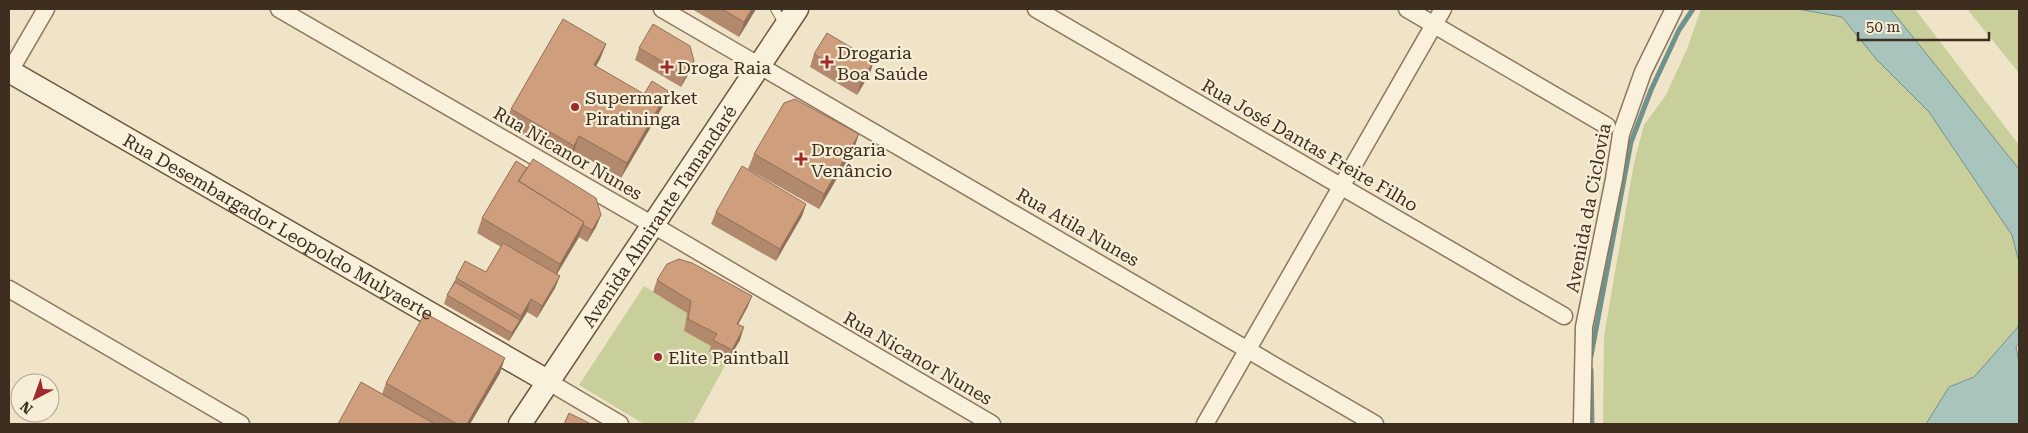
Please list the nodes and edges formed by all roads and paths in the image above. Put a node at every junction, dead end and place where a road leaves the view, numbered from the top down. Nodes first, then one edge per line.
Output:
1 (46, 9) edge
2 (279, 9) edge
3 (662, 9) edge
4 (798, 9) edge
5 (1036, 9) edge
6 (1407, 9) edge
7 (1443, 9) edge
8 (1674, 9) edge
9 (780, 18) edge
10 (1434, 25) junction
11 (760, 65) junction
12 (9, 71) edge
13 (1607, 126) dead end
14 (1341, 186) junction
15 (653, 225) junction
16 (9, 290) edge
17 (1564, 316) dead end
18 (1248, 350) junction
19 (549, 382) junction
20 (241, 424) edge
21 (520, 424) edge
22 (620, 424) edge
23 (992, 424) edge
24 (1205, 424) edge
25 (1375, 424) edge
26 (1582, 424) edge

1 - 12 street
2 - 15 street, Rua Nicanor Nunes
3 - 11 street
4 - 9 street, Avenida Almirante Tamandaré
5 - 14 street, Rua José Dantas Freire Filho
6 - 10 street
7 - 10 street
8 - 26 street, Avenida da Ciclovia
9 - 11 street, Avenida Almirante Tamandaré
10 - 13 street
10 - 14 street
11 - 15 street, Avenida Almirante Tamandaré
11 - 18 street, Rua Atila Nunes
12 - 19 street, Rua Desembargador Leopoldo Mulyaerte
14 - 17 street, Rua José Dantas Freire Filho
14 - 18 street
15 - 19 street, Avenida Almirante Tamandaré
15 - 23 street, Rua Nicanor Nunes
16 - 20 street
18 - 24 street
18 - 25 street, Rua Atila Nunes
19 - 21 street, Avenida Almirante Tamandaré
19 - 22 street

